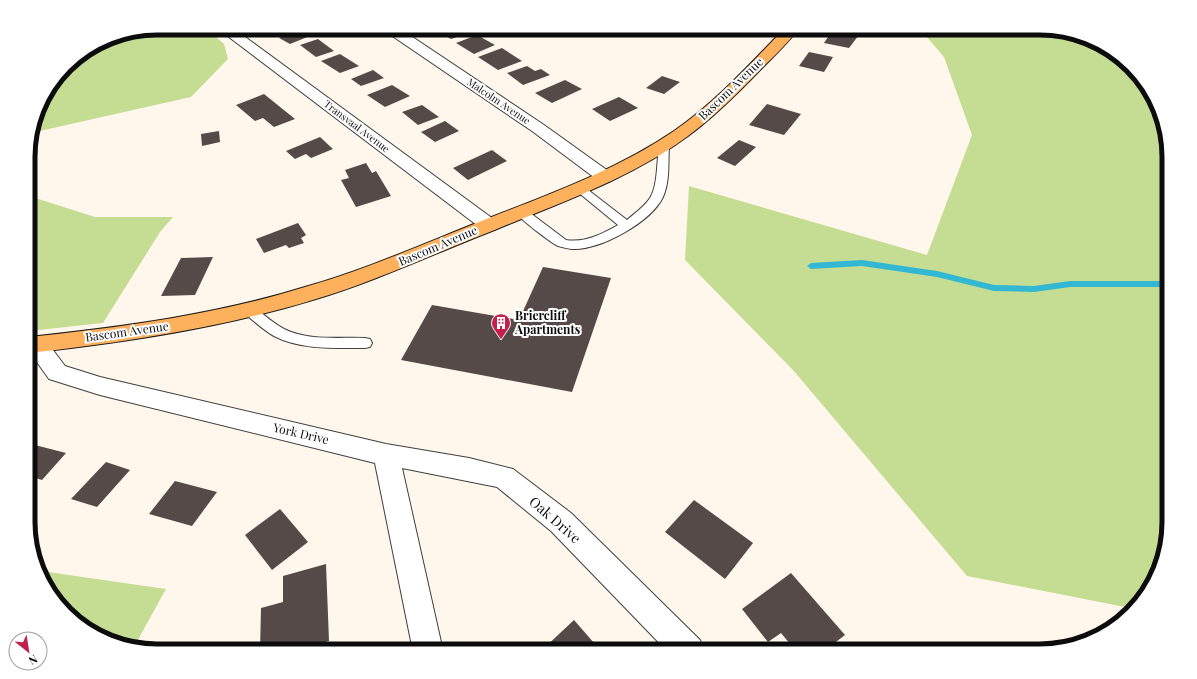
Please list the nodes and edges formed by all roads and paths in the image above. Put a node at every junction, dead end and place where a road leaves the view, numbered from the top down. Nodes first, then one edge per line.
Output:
1 (233, 35) edge
2 (400, 35) edge
3 (785, 35) edge
4 (664, 145) junction
5 (605, 178) junction
6 (579, 188) junction
7 (521, 212) junction
8 (489, 224) junction
9 (626, 225) junction
10 (249, 310) junction
11 (365, 343) dead end
12 (35, 345) edge
13 (35, 348) edge
14 (386, 455) junction
15 (426, 644) edge
16 (682, 644) edge

1 - 8 street, Transvaal Avenue
2 - 5 street, Malcolm Avenue
3 - 4 main road, Bascom Avenue
4 - 5 main road, Bascom Avenue
4 - 9 lane
5 - 6 main road, Bascom Avenue
6 - 7 main road, Bascom Avenue
6 - 9 lane
7 - 8 main road, Bascom Avenue
7 - 9 lane
8 - 10 main road, Bascom Avenue
10 - 11 lane
10 - 12 main road, Bascom Avenue
13 - 14 street, York Drive
14 - 15 street
14 - 16 street, Oak Drive

